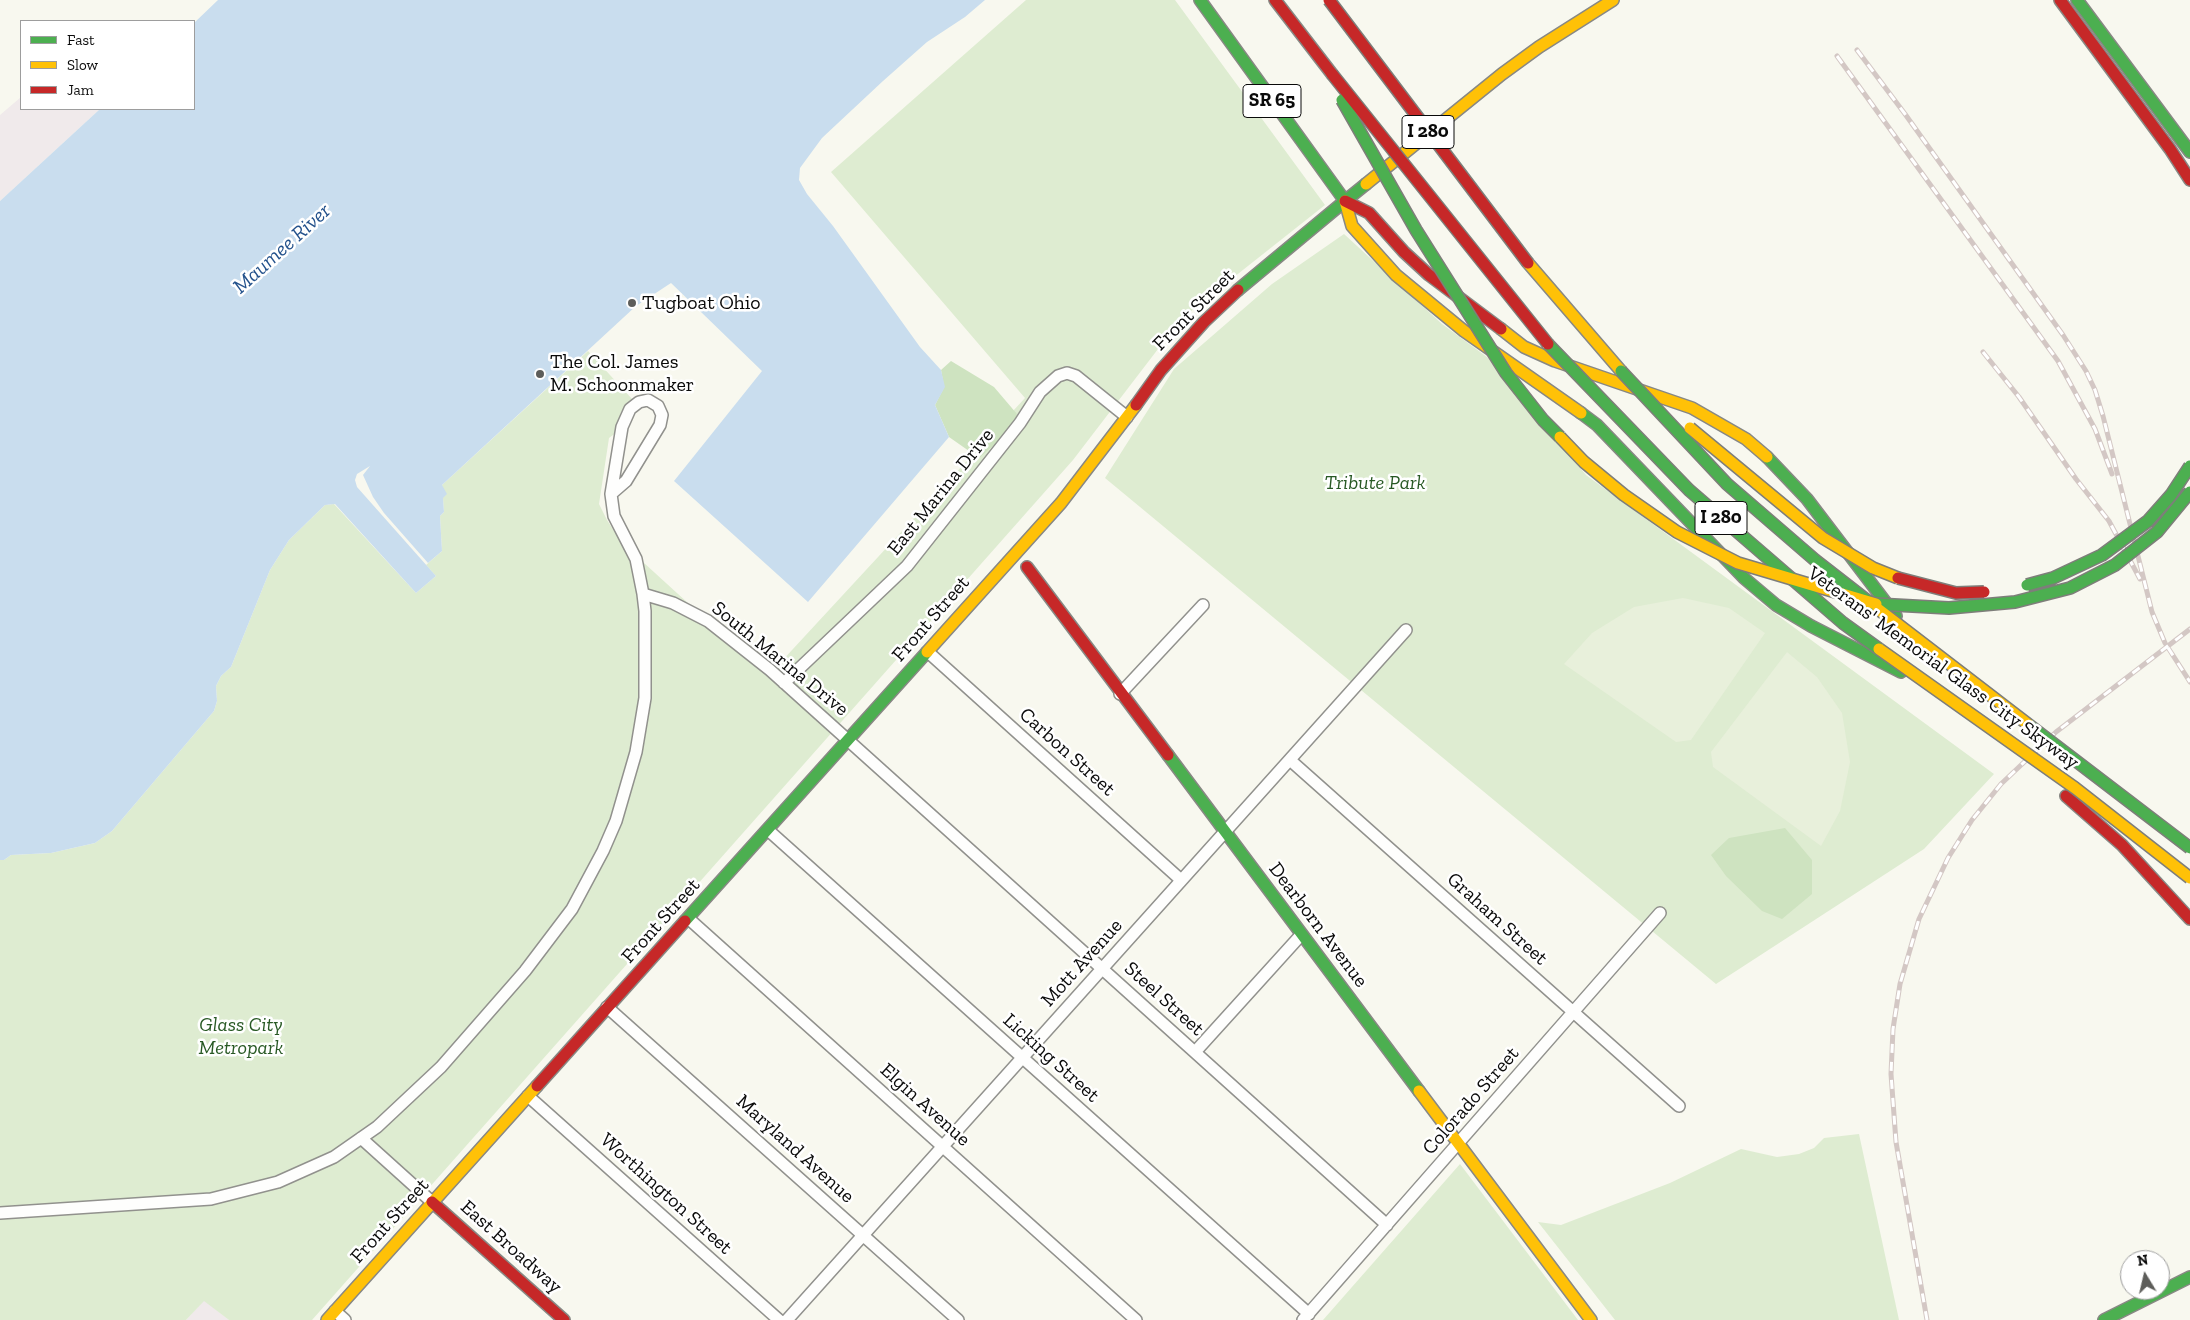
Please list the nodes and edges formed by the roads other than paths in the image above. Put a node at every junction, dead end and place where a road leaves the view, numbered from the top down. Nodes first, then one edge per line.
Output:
1 (1200, 0) edge
2 (1275, 0) edge
3 (1329, 0) edge
4 (1613, 0) edge
5 (2060, 0) edge
6 (2077, 0) edge
7 (1332, 74) junction
8 (2190, 152) edge
9 (2190, 180) edge
10 (1345, 202) junction
11 (1621, 371) junction
12 (1127, 417) junction
13 (2190, 466) edge
14 (2190, 492) edge
15 (611, 494) junction
16 (1016, 552) junction
17 (1027, 567) joint
18 (2011, 589) dead end
19 (1994, 591) dead end
20 (643, 594) junction
21 (1203, 605) dead end
22 (1406, 630) dead end
23 (928, 652) junction
24 (784, 682) junction
25 (1120, 694) junction
26 (849, 741) junction
27 (1290, 760) junction
28 (768, 830) junction
29 (1225, 832) junction
30 (2190, 839) edge
31 (2190, 848) edge
32 (2190, 878) edge
33 (1181, 880) junction
34 (1660, 913) dead end
35 (688, 919) junction
36 (2190, 919) edge
37 (1301, 935) junction
38 (1102, 968) junction
39 (608, 1007) junction
40 (1574, 1013) junction
41 (1195, 1052) junction
42 (1022, 1058) junction
43 (528, 1096) junction
44 (1679, 1106) dead end
45 (361, 1138) junction
46 (1459, 1144) junction
47 (943, 1146) junction
48 (432, 1202) junction
49 (0, 1213) edge
50 (1388, 1224) junction
51 (863, 1235) junction
52 (2190, 1277) edge
53 (335, 1311) junction
54 (1306, 1317) edge
55 (2111, 1318) edge
56 (327, 1320) edge
57 (345, 1320) edge
58 (564, 1320) edge
59 (779, 1320) edge
60 (787, 1320) edge
61 (958, 1320) edge
62 (1136, 1320) edge
63 (1591, 1320) edge

1 - 10 main road, SR 65
2 - 7 main road, Veterans' Memorial Glass City Skyway / I 280
3 - 11 main road, Veterans' Memorial Glass City Skyway / I 280, bridge
4 - 10 main road, Front Street
5 - 9 main road
6 - 8 main road
7 - 14 main road, bridge
7 - 32 main road, Veterans' Memorial Glass City Skyway / I 280, bridge
10 - 12 main road, Front Street
10 - 30 main road
10 - 36 main road
11 - 19 main road, bridge
11 - 31 main road, Veterans' Memorial Glass City Skyway / I 280, bridge
12 - 16 main road, Front Street
12 - 24 street, East Marina Drive
13 - 18 main road, bridge
15 - 15 street
15 - 20 street
16 - 17 street, Dearborn Avenue
16 - 23 main road, Front Street
17 - 25 main road, Dearborn Avenue
20 - 24 street, South Marina Drive
20 - 45 street
21 - 25 street
22 - 27 street, Mott Avenue
23 - 26 main road, Front Street
23 - 33 street, Carbon Street
24 - 26 street, South Marina Drive
25 - 29 main road, Dearborn Avenue
26 - 28 main road, Front Street
26 - 38 street, Steel Street
27 - 29 street, Mott Avenue
27 - 40 street, Graham Street
28 - 35 main road, Front Street
28 - 42 street, Licking Street
29 - 33 street, Mott Avenue
29 - 37 main road, Dearborn Avenue
33 - 38 street, Mott Avenue
34 - 40 street, Colorado Street
35 - 39 main road, Front Street
35 - 47 street, Elgin Avenue
37 - 41 street
37 - 46 main road, Dearborn Avenue
38 - 41 street, Steel Street
38 - 42 street, Mott Avenue
39 - 43 main road, Front Street
39 - 51 street, Maryland Avenue
40 - 44 street, Graham Street
40 - 46 street, Colorado Street
41 - 50 street, Steel Street
42 - 47 street, Mott Avenue
42 - 54 street, Licking Street
43 - 48 main road, Front Street
43 - 59 street, Worthington Street
45 - 48 street
45 - 49 street
46 - 50 street, Colorado Street
46 - 63 main road, Dearborn Avenue
47 - 51 street, Mott Avenue
47 - 62 street, Elgin Avenue
48 - 53 main road, Front Street
48 - 58 main road, East Broadway
50 - 54 street, Colorado Street
51 - 60 street, Mott Avenue
51 - 61 street, Maryland Avenue
52 - 55 main road
53 - 56 main road, Front Street
53 - 57 street

